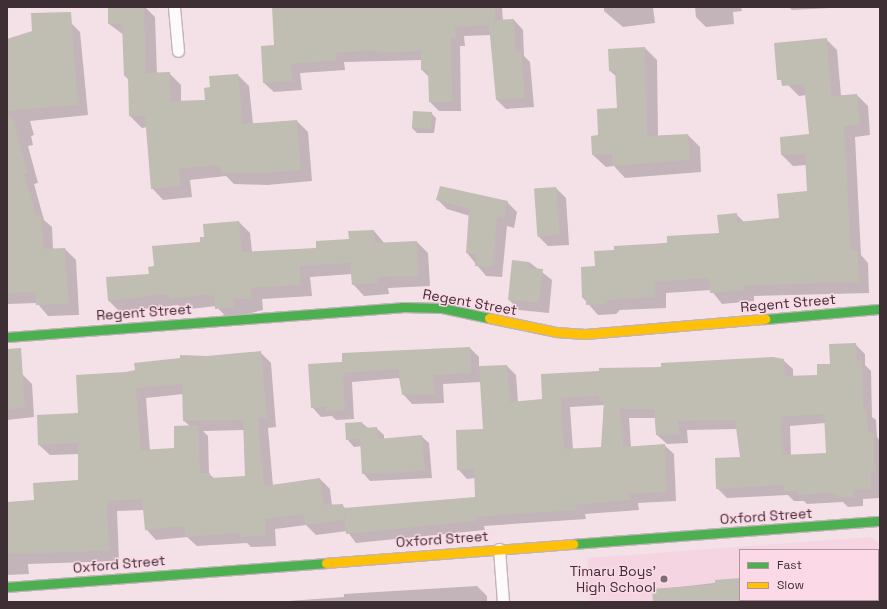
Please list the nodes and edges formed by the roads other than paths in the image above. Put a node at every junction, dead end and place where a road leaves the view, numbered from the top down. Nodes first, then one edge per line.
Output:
1 (174, 7) edge
2 (178, 51) dead end
3 (880, 309) edge
4 (7, 337) edge
5 (880, 521) edge
6 (499, 549) junction
7 (7, 587) edge
8 (503, 602) edge

1 - 2 lane
3 - 4 street, Regent Street
5 - 6 street, Oxford Street
6 - 7 street, Oxford Street
6 - 8 lane

